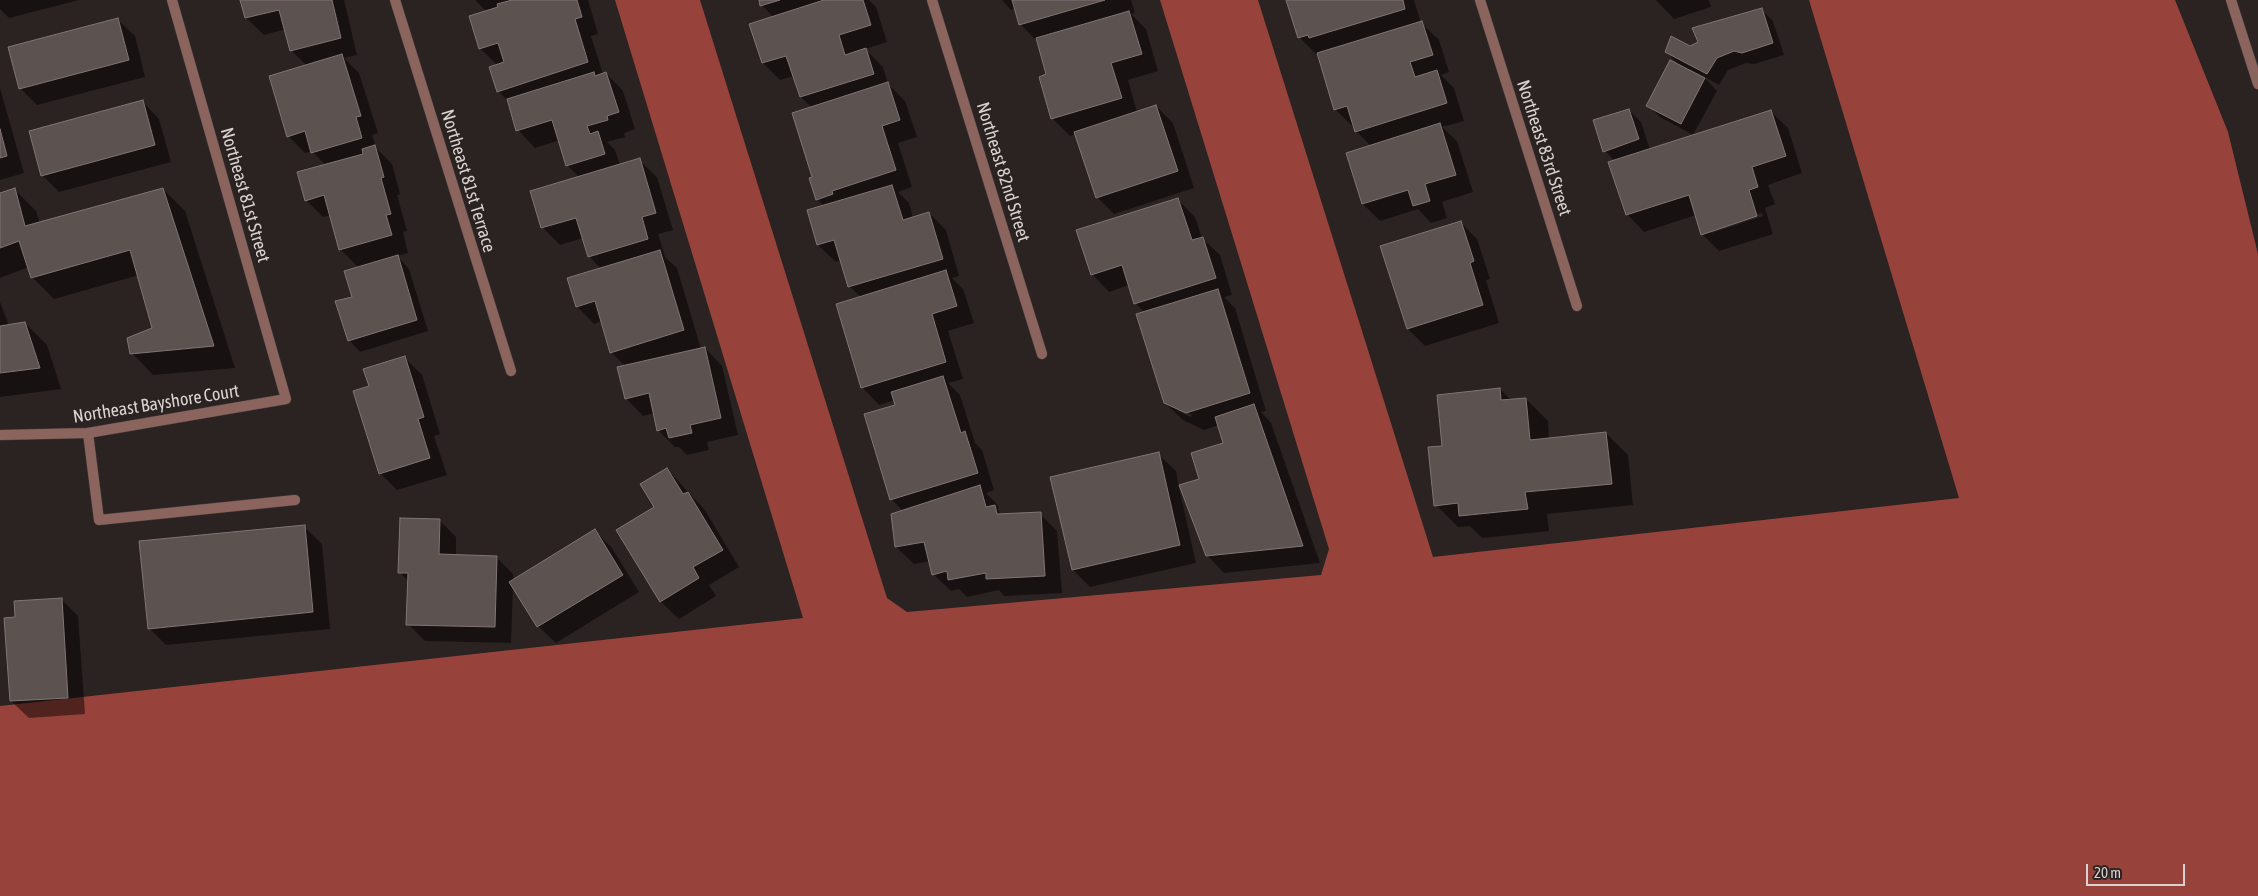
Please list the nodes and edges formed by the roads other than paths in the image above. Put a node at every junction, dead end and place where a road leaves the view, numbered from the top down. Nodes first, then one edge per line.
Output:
1 (172, 0) edge
2 (395, 0) edge
3 (932, 0) edge
4 (1480, 0) edge
5 (2231, 0) edge
6 (2258, 84) edge
7 (1577, 306) dead end
8 (1042, 354) dead end
9 (511, 371) dead end
10 (286, 400) joint
11 (88, 433) junction
12 (0, 436) edge
13 (294, 500) dead end

1 - 10 street, Northeast 81st Street
2 - 9 street, Northeast 81st Terrace
3 - 8 street, Northeast 82nd Street
4 - 7 street, Northeast 83rd Street
5 - 6 street
10 - 11 street, Northeast Bayshore Court
11 - 12 street, Northeast Bayshore Court
11 - 13 street

